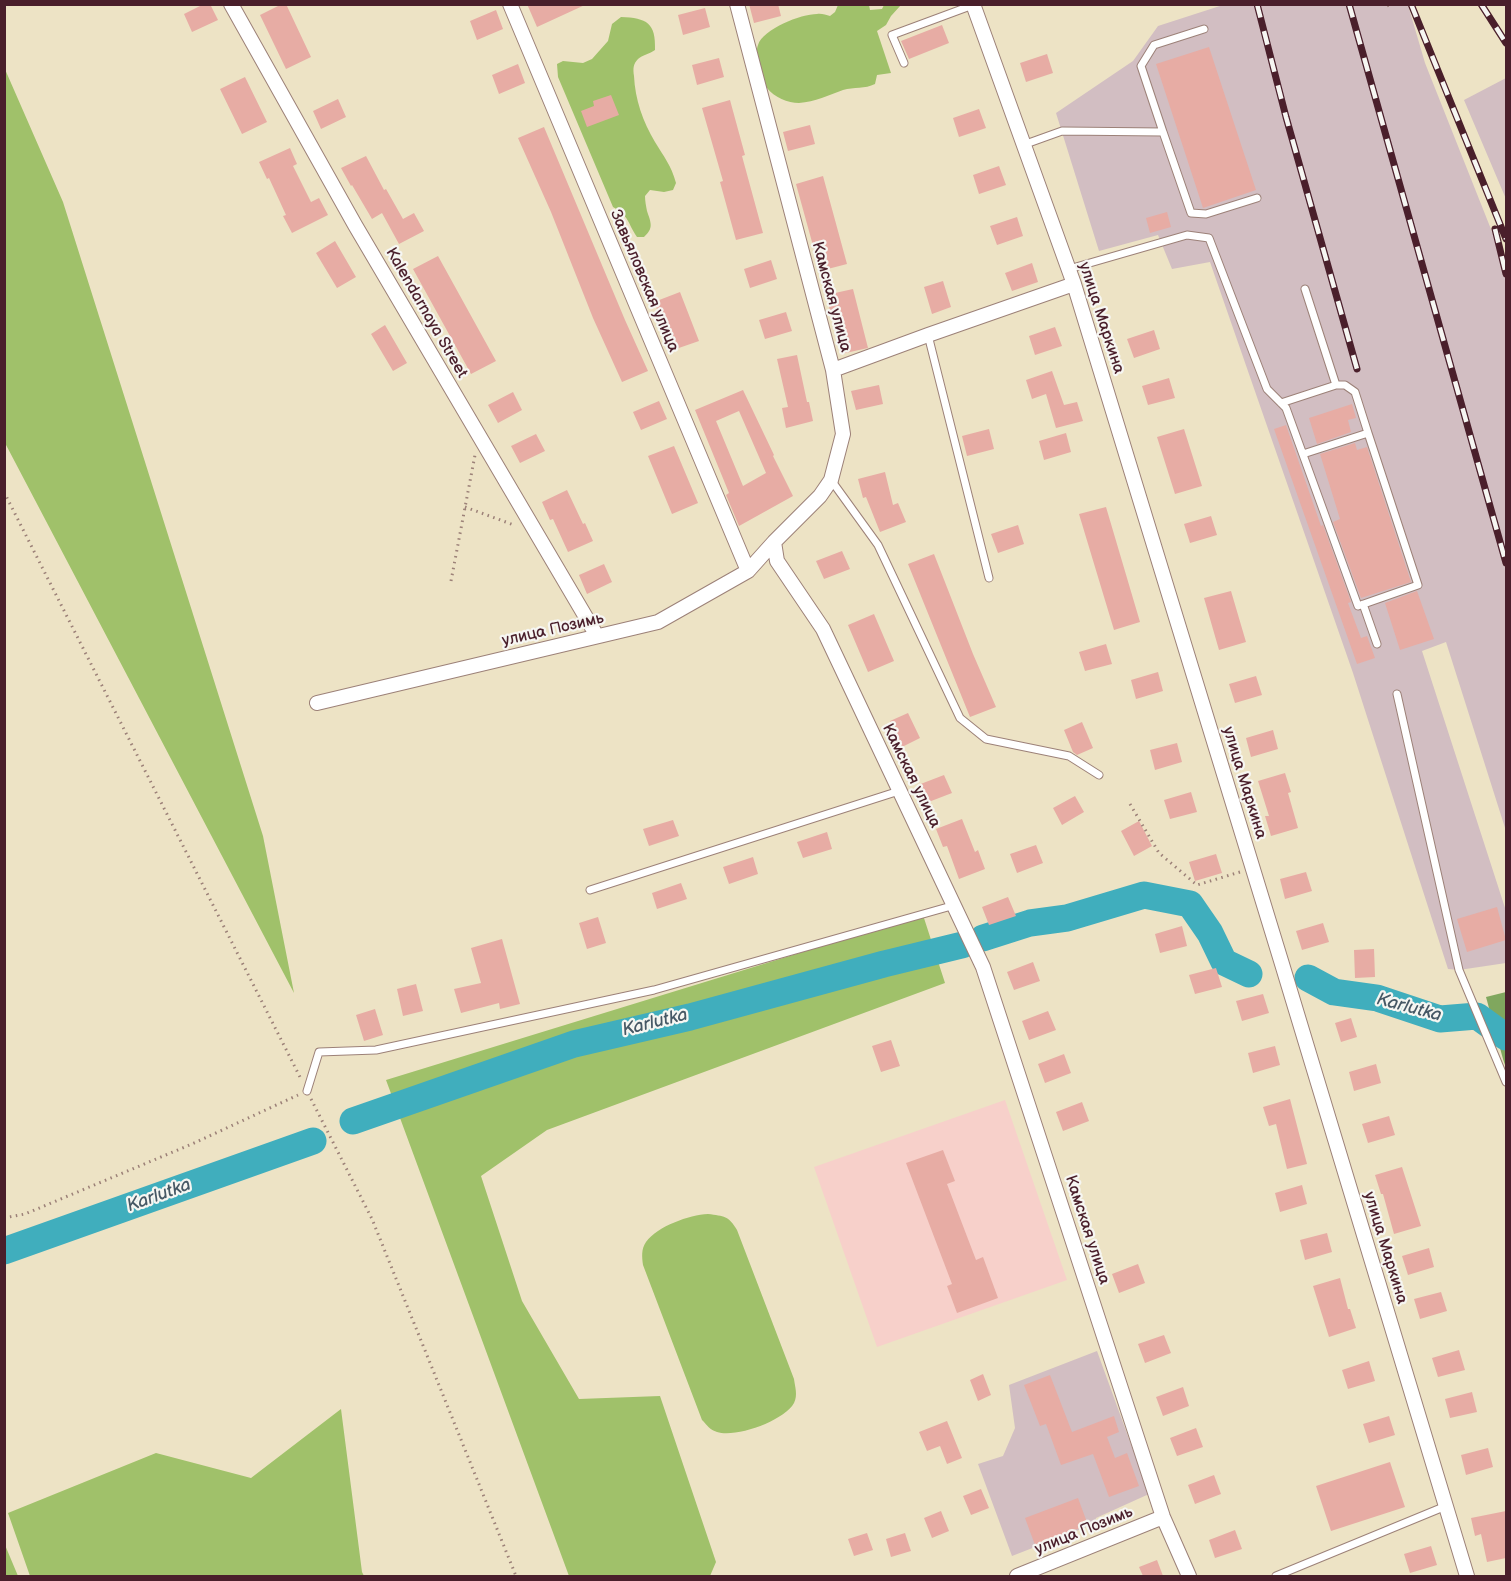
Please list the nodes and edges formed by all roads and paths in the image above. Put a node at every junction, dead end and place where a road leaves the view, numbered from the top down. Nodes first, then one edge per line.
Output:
1 (231, 4) edge
2 (510, 4) edge
3 (737, 4) edge
4 (973, 5) edge
5 (1204, 29) dead end
6 (904, 63) dead end
7 (1163, 132) junction
8 (1023, 145) junction
9 (1257, 198) dead end
10 (1068, 270) junction
11 (1074, 284) junction
12 (1305, 289) dead end
13 (928, 334) junction
14 (832, 370) junction
15 (1336, 385) junction
16 (1281, 403) junction
17 (1368, 434) junction
18 (479, 436) junction
19 (1303, 454) junction
20 (831, 480) junction
21 (4, 492) edge
22 (465, 507) junction
23 (536, 532) junction
24 (774, 542) junction
25 (748, 571) junction
26 (989, 578) dead end
27 (451, 580) dead end
28 (1363, 604) junction
29 (597, 636) junction
30 (1377, 644) dead end
31 (1397, 694) dead end
32 (317, 703) dead end
33 (1098, 775) dead end
34 (899, 791) junction
35 (1130, 804) dead end
36 (1252, 868) junction
37 (590, 890) dead end
38 (955, 905) junction
39 (1506, 1082) edge
40 (307, 1090) junction
41 (4, 1218) edge
42 (1446, 1506) junction
43 (1163, 1517) junction
44 (516, 1576) edge
45 (1017, 1576) edge
46 (1189, 1576) edge
47 (1276, 1576) edge
48 (1467, 1576) edge

1 - 18 street, Kalendarnaya Street
2 - 25 street, Завьяловская улица
3 - 14 street, Камская улица
4 - 6 lane
4 - 8 street, улица Маркина
5 - 7 lane
7 - 8 lane
7 - 9 lane
8 - 10 street, улица Маркина
10 - 11 street, улица Маркина
10 - 16 lane
11 - 13 street
11 - 36 street, улица Маркина
12 - 15 lane
13 - 14 street
13 - 26 lane
14 - 20 street, Камская улица
15 - 16 lane
15 - 17 lane
16 - 19 lane
17 - 19 lane
17 - 28 lane
18 - 22 path
18 - 23 street, Kalendarnaya Street
19 - 28 lane
20 - 24 street, Камская улица
20 - 33 lane
21 - 40 path
22 - 23 path
22 - 27 path
23 - 29 street, Kalendarnaya Street
24 - 25 street, улица Позимь
24 - 34 street, Камская улица
25 - 29 street, улица Позимь
28 - 30 lane
29 - 32 street, улица Позимь
31 - 39 lane
34 - 37 lane
34 - 38 street, Камская улица
35 - 36 path
36 - 42 street, улица Маркина
38 - 40 lane
38 - 43 street, Камская улица
40 - 41 path
40 - 44 path
42 - 47 lane
42 - 48 street, улица Маркина
43 - 45 street, улица Позимь
43 - 46 street, Камская улица

